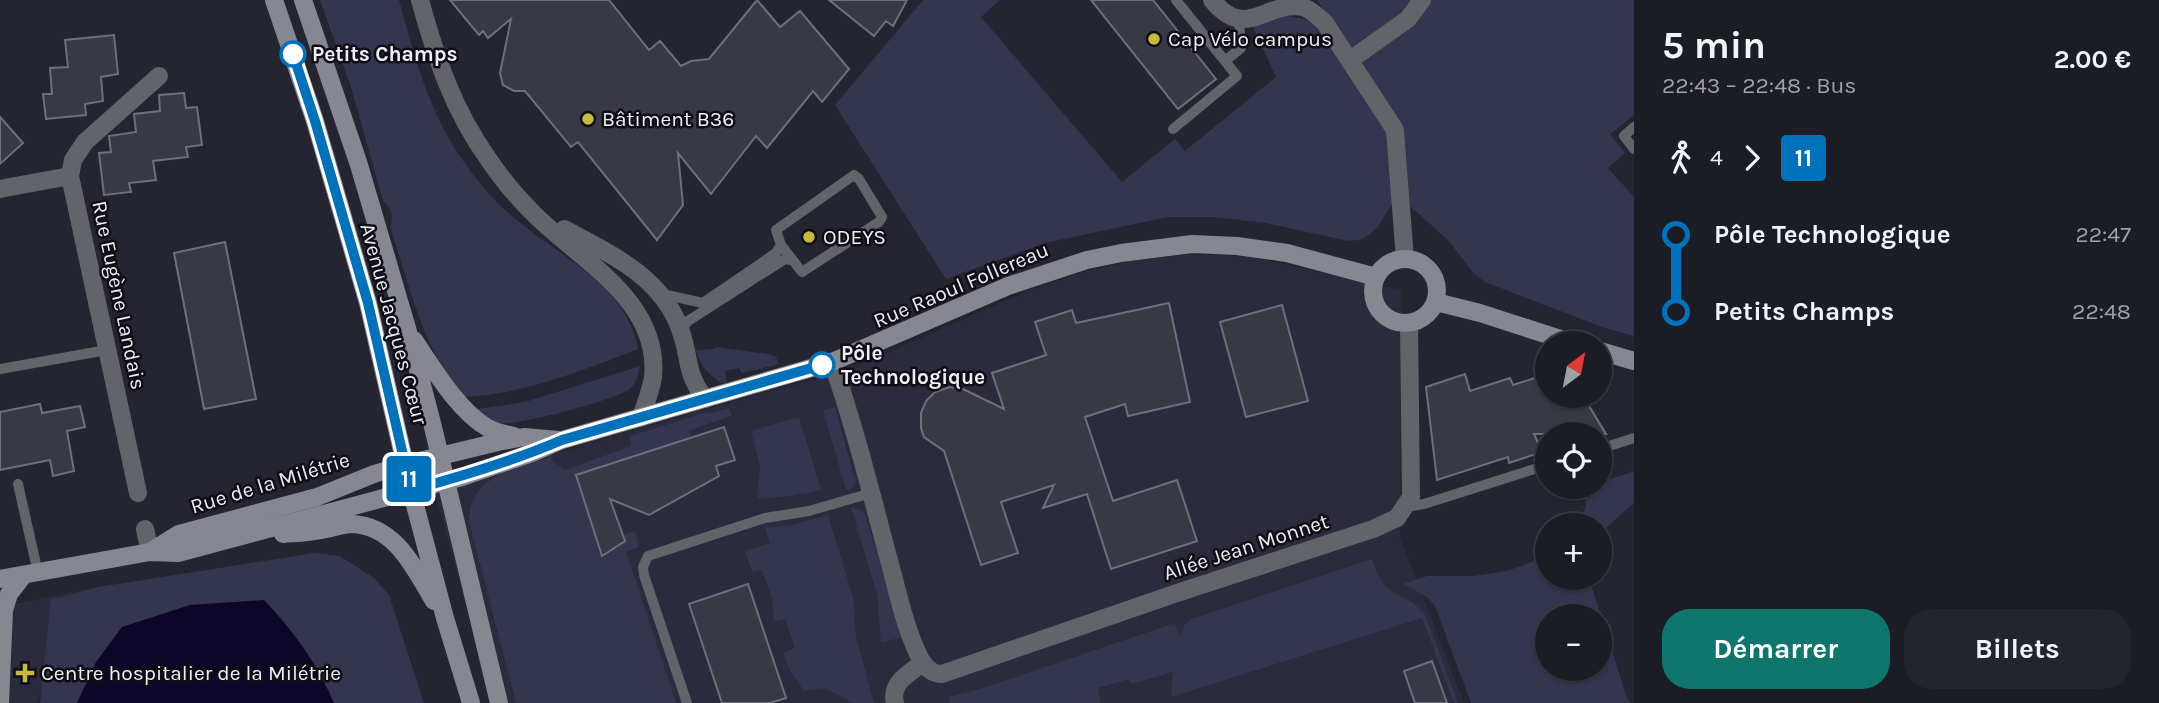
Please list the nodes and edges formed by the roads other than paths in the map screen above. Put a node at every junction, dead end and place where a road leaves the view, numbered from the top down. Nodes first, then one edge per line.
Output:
1 (274, 0) edge
2 (303, 0) edge
3 (420, 0) edge
4 (1176, 0) edge
5 (1212, 0) edge
6 (1422, 0) edge
7 (1239, 19) junction
8 (1350, 60) junction
9 (1225, 61) junction
10 (159, 76) dead end
11 (1634, 127) edge
12 (1173, 129) dead end
13 (1634, 149) edge
14 (70, 176) junction
15 (0, 189) edge
16 (533, 213) junction
17 (781, 245) junction
18 (1405, 259) junction
19 (791, 260) junction
20 (1376, 277) junction
21 (660, 294) junction
22 (1436, 302) junction
23 (1409, 324) junction
24 (407, 328) junction
25 (681, 331) junction
26 (1536, 331) edge
27 (107, 350) junction
28 (1612, 355) edge
29 (1634, 361) edge
30 (832, 362) junction
31 (0, 369) edge
32 (705, 399) junction
33 (641, 418) junction
34 (524, 437) junction
35 (1634, 438) edge
36 (562, 440) junction
37 (1612, 445) edge
38 (438, 456) junction
39 (407, 464) junction
40 (1535, 469) edge
41 (444, 481) junction
42 (18, 484) dead end
43 (411, 490) junction
44 (871, 492) junction
45 (138, 493) dead end
46 (1406, 506) junction
47 (145, 528) dead end
48 (241, 537) junction
49 (150, 552) junction
50 (31, 574) junction
51 (0, 579) edge
52 (445, 618) junction
53 (923, 663) junction
54 (0, 703) edge
55 (471, 703) edge
56 (499, 703) edge
57 (687, 703) edge
58 (895, 703) edge

1 - 39 street, Avenue Jacques Cœur
2 - 24 street, Avenue Jacques Cœur
3 - 16 street
4 - 9 lane
5 - 7 street
6 - 8 street
7 - 8 street
7 - 9 lane
8 - 18 street
9 - 12 lane
10 - 14 street
11 - 13 lane
14 - 15 street
14 - 27 street, Rue Eugène Landais
16 - 21 street
16 - 33 street
17 - 19 lane
17 - 19 lane
17 - 21 lane
18 - 20 street
18 - 22 street
19 - 25 lane
20 - 23 street
20 - 30 street, Rue Raoul Follereau
21 - 25 street
22 - 23 street
22 - 26 street
23 - 46 street
24 - 34 street
24 - 38 street, Avenue Jacques Cœur
25 - 32 street
27 - 31 lane
27 - 45 street, Rue Eugène Landais
28 - 29 street
30 - 32 street, Rue Raoul Follereau
30 - 44 street
32 - 33 street, Rue Raoul Follereau
33 - 36 street, Rue Raoul Follereau
34 - 36 street
34 - 38 street, Rue de la Milétrie
35 - 37 lane
36 - 41 street, Rue Raoul Follereau
38 - 39 street, Rue de la Milétrie
38 - 41 street, Avenue Jacques Cœur
39 - 43 street, Avenue Jacques Cœur
39 - 49 street, Rue de la Milétrie
40 - 46 lane
41 - 43 street, Rue Raoul Follereau
41 - 56 street, Avenue Jacques Cœur
42 - 50 lane
43 - 48 street, Rue de la Milétrie
43 - 52 street, Avenue Jacques Cœur
44 - 53 street
44 - 57 lane
46 - 53 street, Allée Jean Monnet
47 - 49 street
48 - 49 street, Rue de la Milétrie
48 - 52 street
49 - 50 street, Rue de la Milétrie
50 - 51 street, Rue de la Milétrie
50 - 54 street
52 - 55 street, Avenue Jacques Cœur
53 - 58 street

